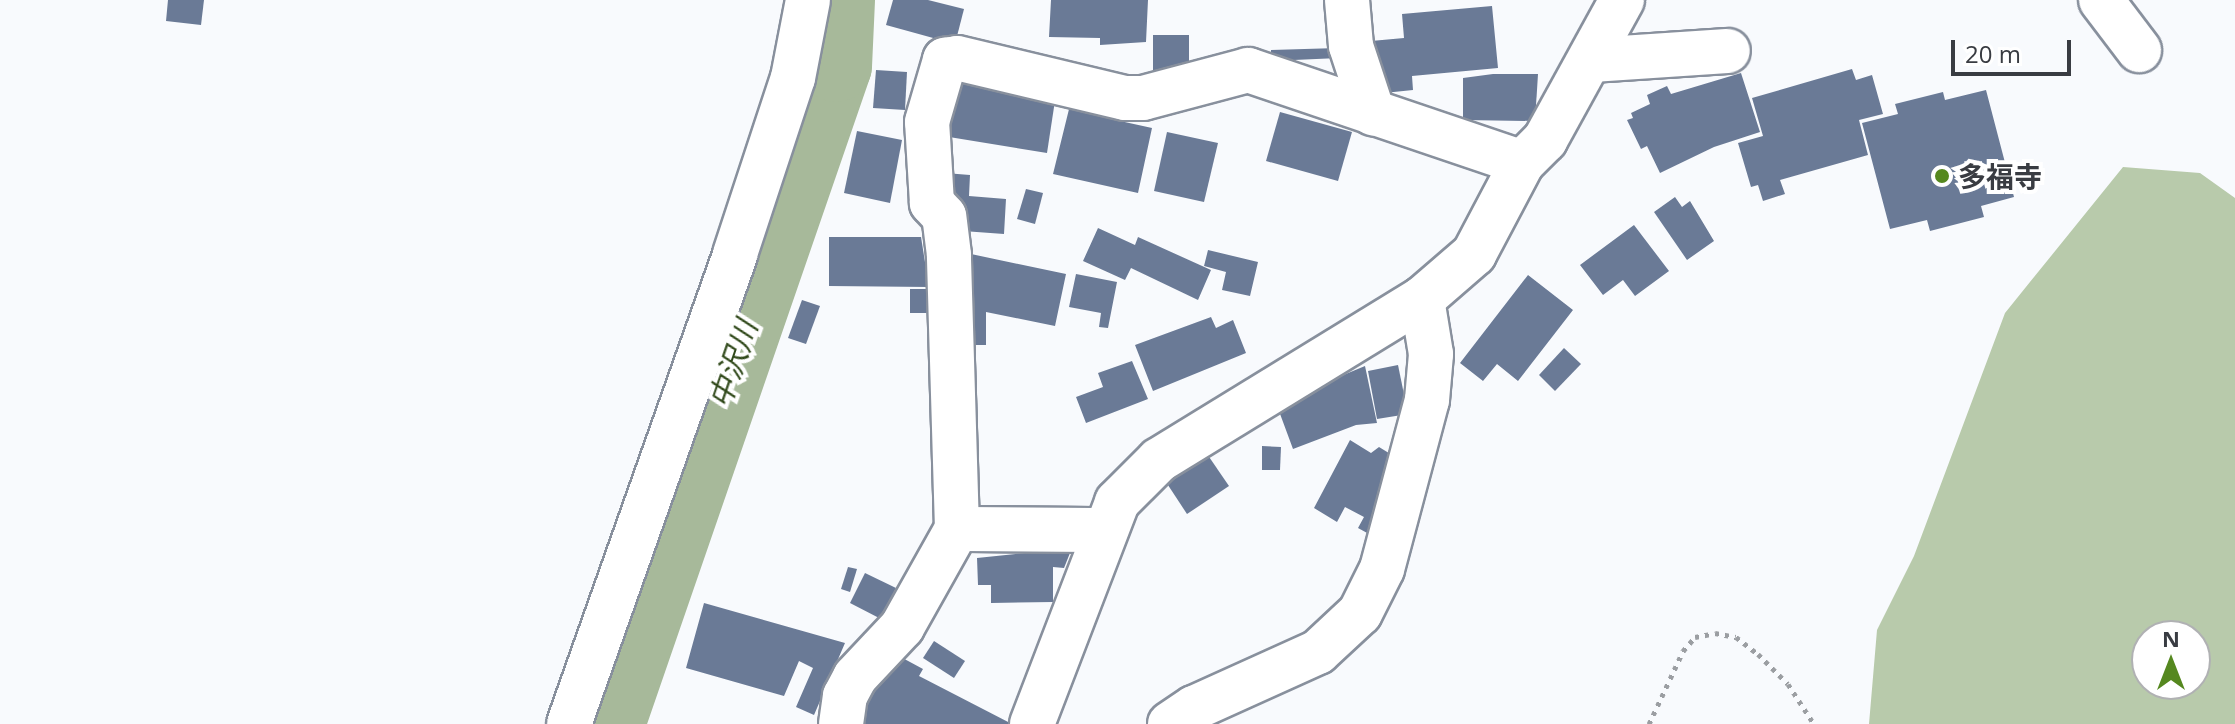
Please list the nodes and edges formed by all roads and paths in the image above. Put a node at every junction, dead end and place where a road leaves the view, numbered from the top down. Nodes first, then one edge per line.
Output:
1 (808, 0) edge
2 (1347, 0) edge
3 (1622, 0) edge
4 (2101, 0) edge
5 (2139, 50) dead end
6 (1728, 51) dead end
7 (1591, 60) junction
8 (1373, 113) junction
9 (1522, 163) junction
10 (1422, 299) junction
11 (957, 529) junction
12 (1103, 530) junction
13 (569, 724) edge
14 (841, 724) edge
15 (1032, 724) edge
16 (1170, 724) edge
17 (1649, 724) edge
18 (1814, 724) edge

1 - 13 street
2 - 8 street
3 - 7 street
4 - 5 street
6 - 7 street
7 - 9 street
8 - 9 street
8 - 11 street
9 - 10 street
10 - 12 street
10 - 16 street
11 - 12 street
11 - 14 street
12 - 15 street
17 - 18 path

